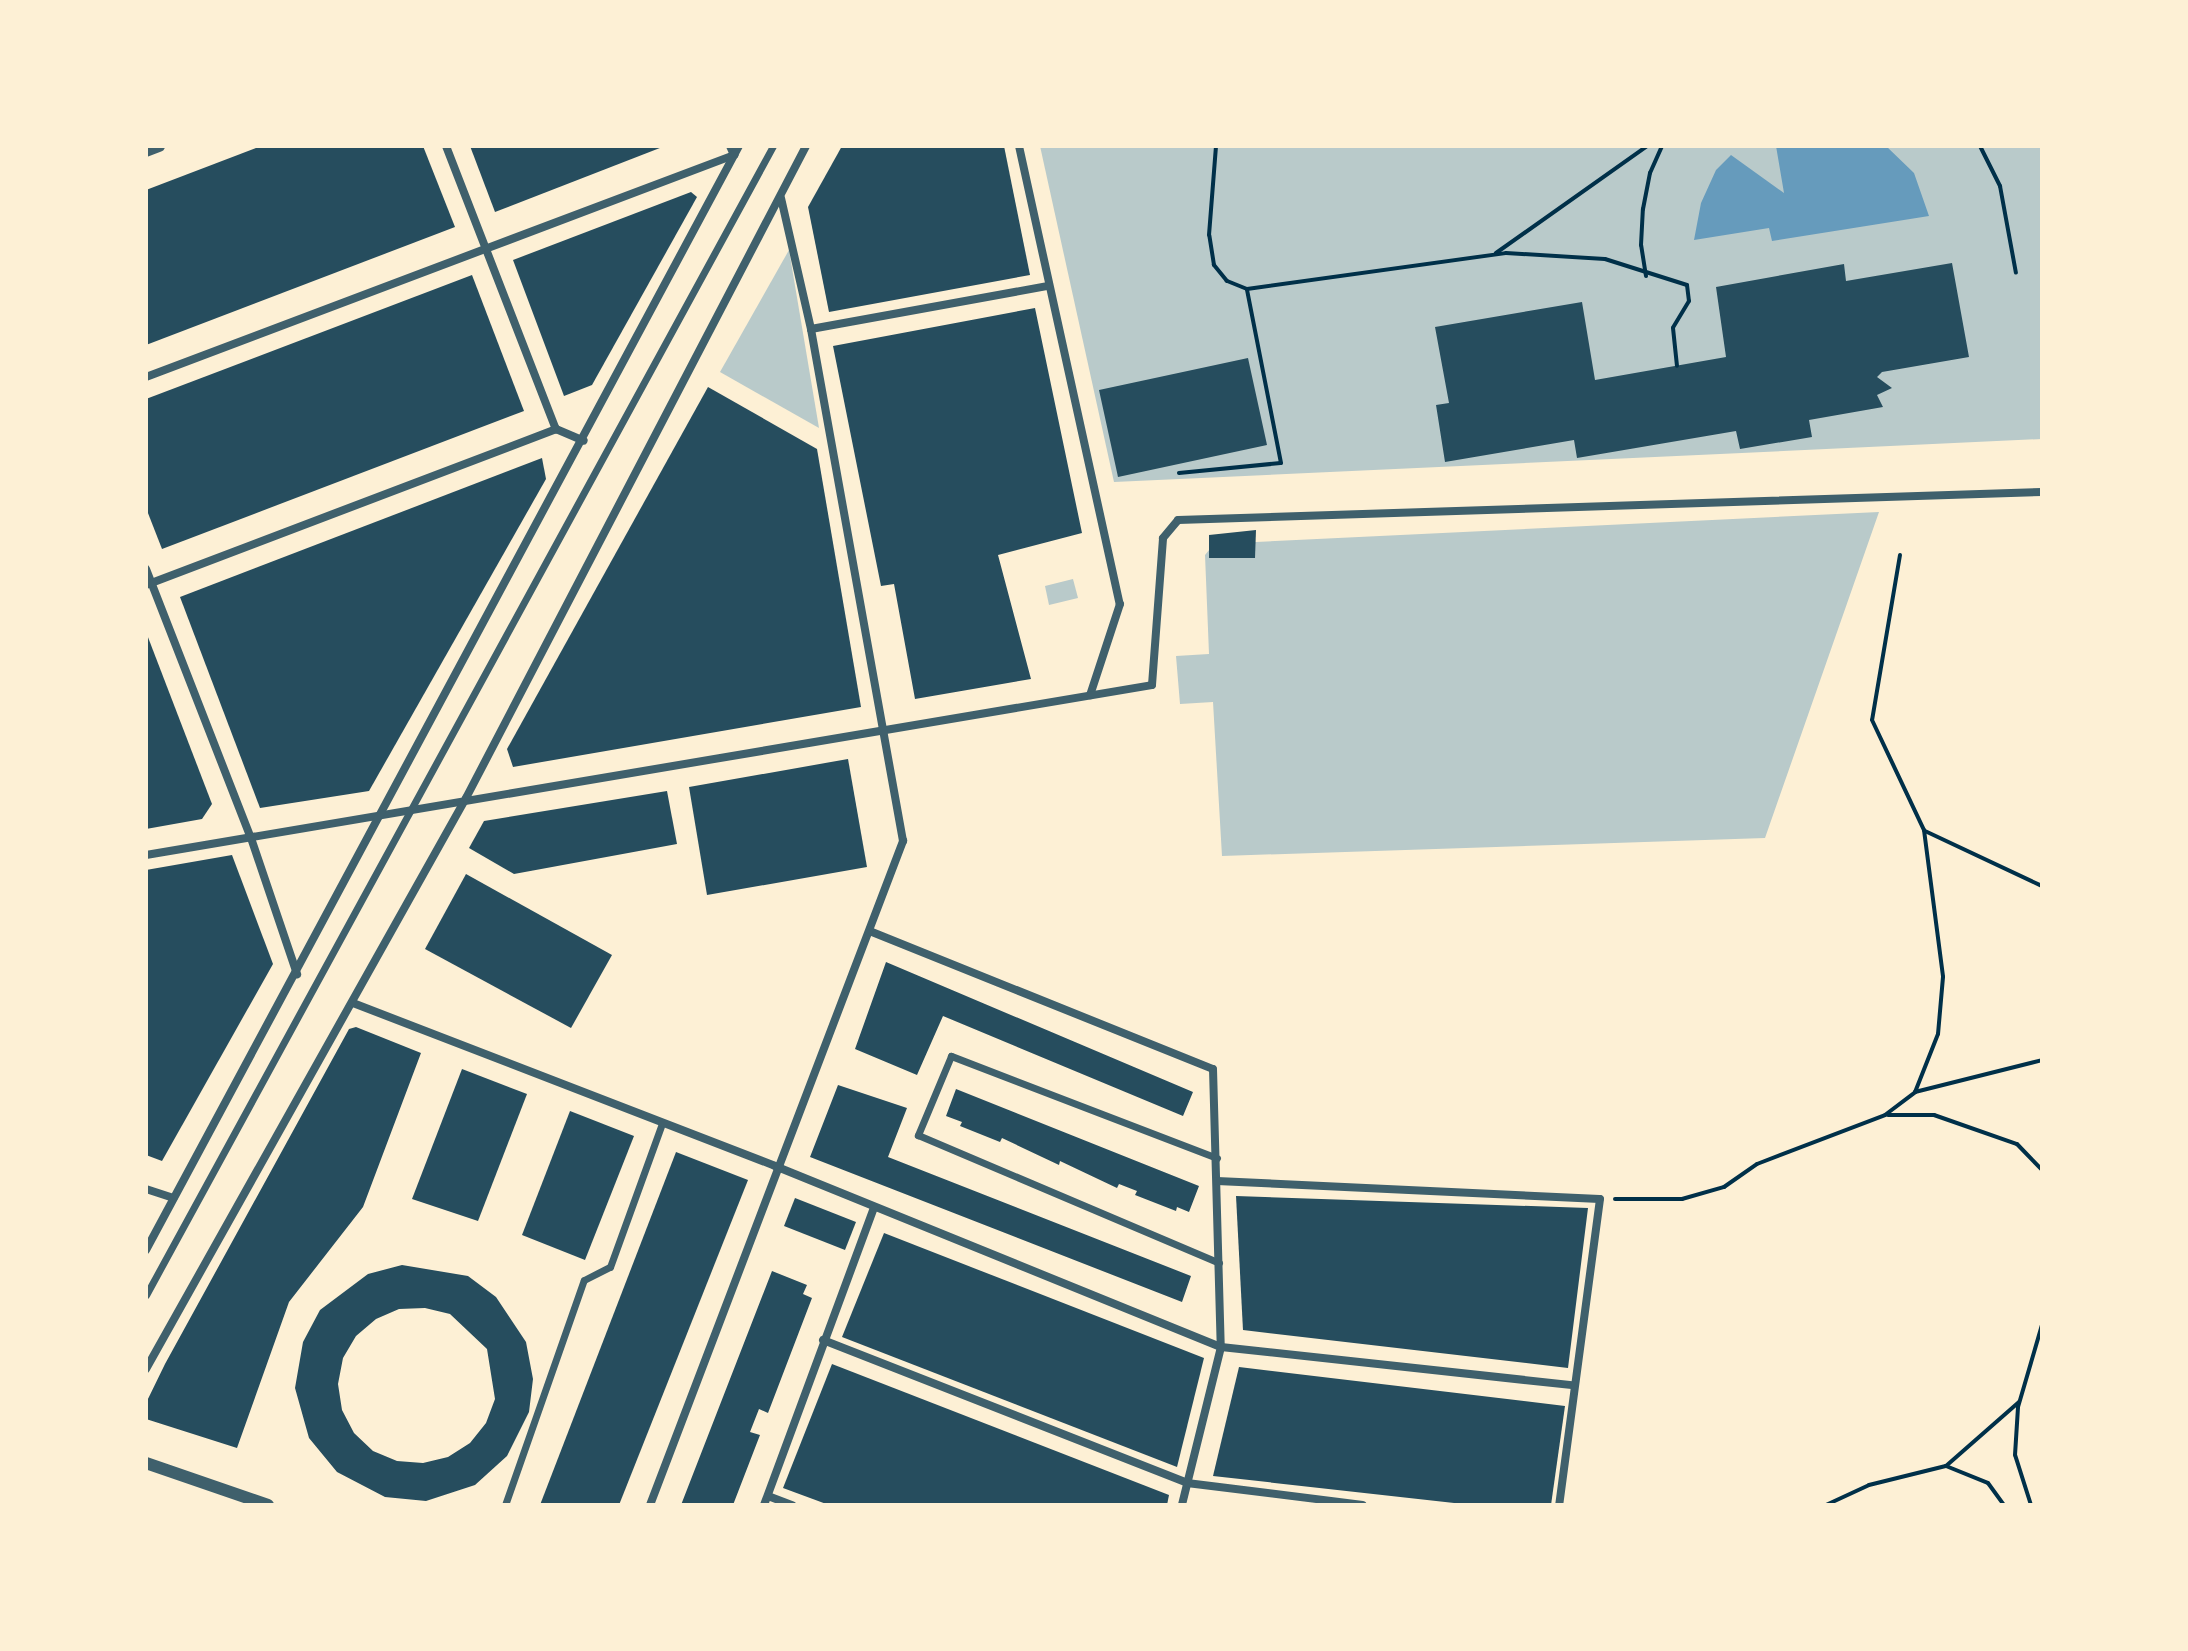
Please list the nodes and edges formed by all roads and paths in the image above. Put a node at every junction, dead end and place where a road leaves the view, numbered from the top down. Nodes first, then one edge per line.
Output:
1 (159, 146) edge
2 (446, 146) edge
3 (739, 146) edge
4 (773, 146) edge
5 (806, 146) edge
6 (1019, 146) edge
7 (1216, 146) edge
8 (1647, 146) edge
9 (1662, 146) edge
10 (1980, 146) edge
11 (732, 150) edge
12 (146, 151) edge
13 (780, 197) junction
14 (484, 247) junction
15 (1494, 255) junction
16 (2016, 273) dead end
17 (1646, 276) junction
18 (1048, 286) junction
19 (1247, 289) junction
20 (811, 329) junction
21 (1677, 366) dead end
22 (146, 377) edge
23 (556, 429) junction
24 (584, 441) junction
25 (1179, 473) dead end
26 (2042, 492) edge
27 (1900, 555) dead end
28 (146, 569) edge
29 (149, 584) edge
30 (1090, 695) junction
31 (887, 731) junction
32 (466, 798) junction
33 (417, 806) junction
34 (381, 812) junction
35 (1924, 830) junction
36 (251, 838) junction
37 (146, 855) edge
38 (2042, 886) edge
39 (872, 932) junction
40 (297, 974) junction
41 (353, 1003) junction
42 (2042, 1060) edge
43 (1915, 1092) junction
44 (1885, 1115) junction
45 (661, 1126) junction
46 (1217, 1158) junction
47 (775, 1166) junction
48 (2042, 1170) edge
49 (1217, 1181) junction
50 (146, 1189) edge
51 (174, 1198) junction
52 (1600, 1199) junction
53 (874, 1208) junction
54 (146, 1250) edge
55 (1219, 1263) junction
56 (146, 1295) edge
57 (2042, 1325) edge
58 (2041, 1334) edge
59 (823, 1340) junction
60 (1221, 1347) junction
61 (146, 1369) edge
62 (1572, 1385) junction
63 (2020, 1401) junction
64 (146, 1463) edge
65 (1946, 1466) junction
66 (1187, 1483) junction
67 (766, 1500) edge
68 (268, 1505) edge
69 (505, 1505) edge
70 (650, 1505) edge
71 (792, 1505) edge
72 (1182, 1505) edge
73 (1363, 1505) edge
74 (1559, 1505) edge
75 (1826, 1505) edge
76 (2004, 1505) edge
77 (2031, 1505) edge

1 - 12 street
2 - 14 street
3 - 11 street
4 - 33 street
5 - 13 street
6 - 18 street
7 - 19 path
8 - 15 path
9 - 17 path
10 - 16 path
11 - 14 street
11 - 24 street
13 - 20 street
13 - 32 street
14 - 22 street
14 - 23 street
15 - 17 path
15 - 19 path
17 - 21 path
18 - 20 street
18 - 30 street
19 - 25 path
20 - 31 street
23 - 24 street
23 - 29 street
24 - 34 street
26 - 30 street
27 - 35 path
28 - 29 street
29 - 36 street
30 - 31 street
31 - 32 street
31 - 39 street
32 - 33 street
32 - 41 street
33 - 34 street
33 - 56 street
34 - 36 street
34 - 40 street
35 - 38 path
35 - 43 path
36 - 37 street
36 - 40 street
39 - 46 street
39 - 47 street
40 - 51 street
41 - 45 street
41 - 61 street
42 - 43 path
43 - 44 path
44 - 48 path
44 - 52 path
45 - 47 street
45 - 69 street
46 - 49 street
46 - 55 street
47 - 53 street
47 - 70 street
49 - 52 street
49 - 55 street
50 - 51 street
51 - 54 street
52 - 62 street
53 - 59 street
53 - 60 street
55 - 60 street
57 - 58 path
58 - 63 path
59 - 66 street
59 - 67 street
60 - 62 street
60 - 66 street
62 - 74 street
63 - 65 path
63 - 77 path
64 - 68 street
65 - 75 path
65 - 76 path
66 - 72 street
66 - 73 street
67 - 71 street

